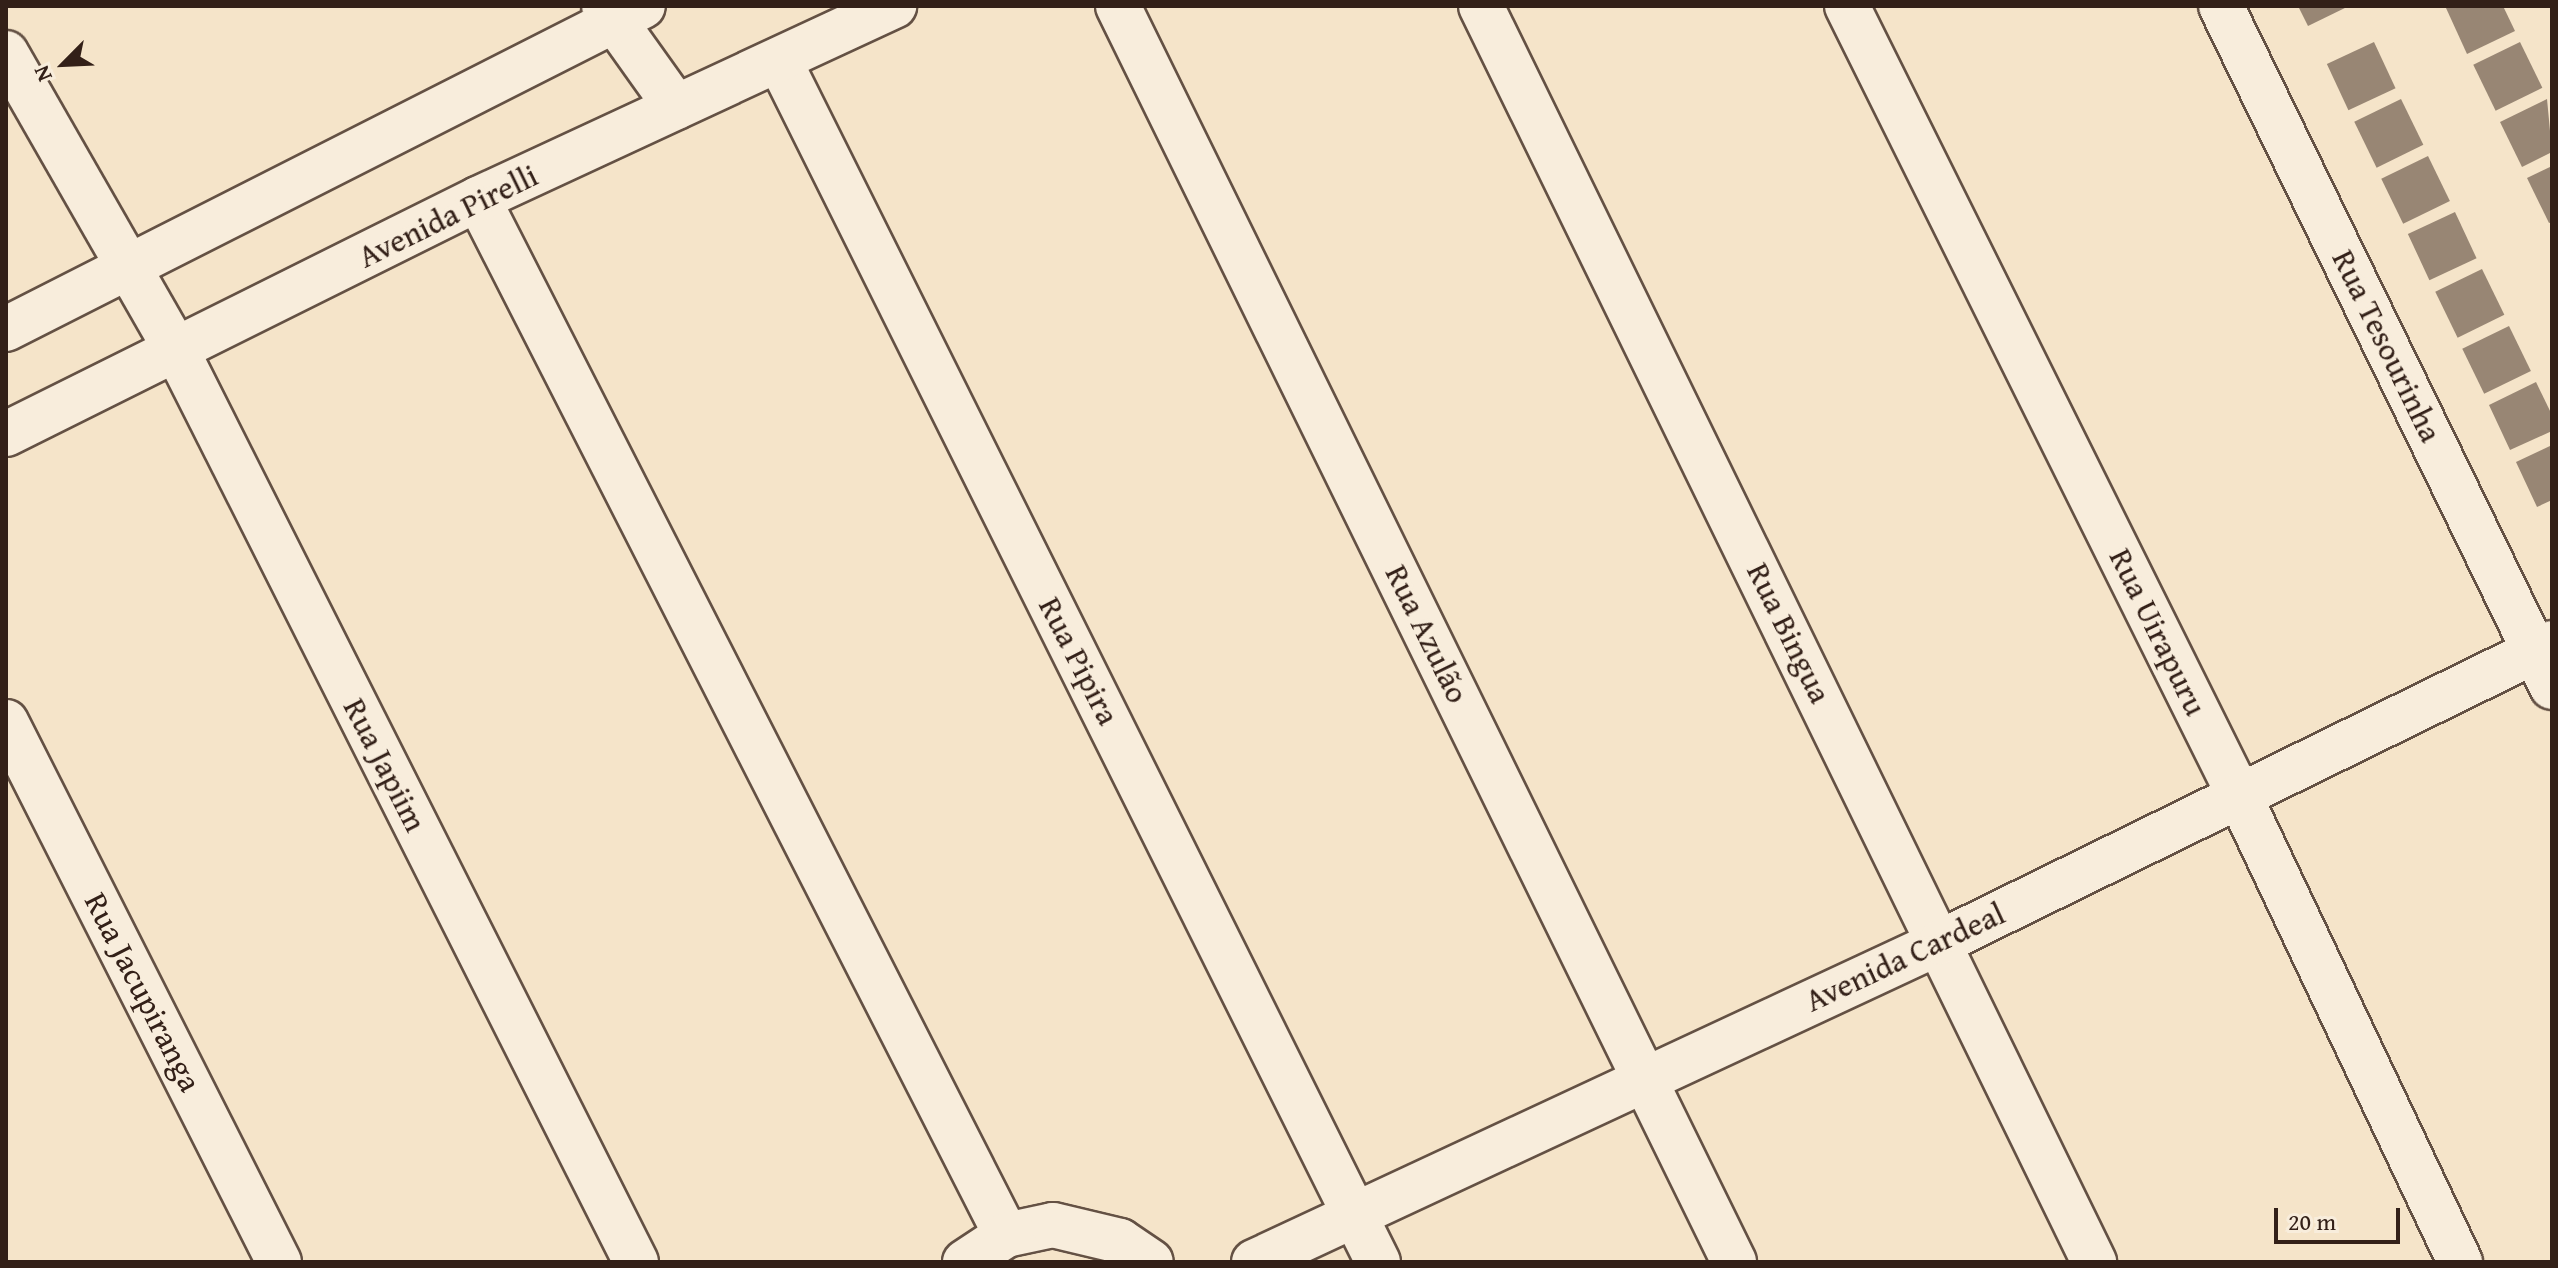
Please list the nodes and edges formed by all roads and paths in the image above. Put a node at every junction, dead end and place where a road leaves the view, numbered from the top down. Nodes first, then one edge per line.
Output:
1 (894, 6) edge
2 (1118, 6) edge
3 (1481, 6) edge
4 (1847, 6) edge
5 (2221, 6) edge
6 (621, 11) edge
7 (6, 53) edge
8 (779, 60) junction
9 (676, 107) junction
10 (478, 199) junction
11 (128, 271) junction
12 (6, 329) edge
13 (178, 353) junction
14 (6, 434) edge
15 (2546, 660) edge
16 (6, 722) edge
17 (2239, 795) junction
18 (1941, 942) junction
19 (1645, 1078) junction
20 (1355, 1212) junction
21 (1006, 1235) junction
22 (279, 1262) edge
23 (636, 1262) edge
24 (965, 1262) edge
25 (1151, 1262) edge
26 (1254, 1262) edge
27 (1378, 1262) edge
28 (1734, 1262) edge
29 (2094, 1262) edge
30 (2460, 1262) edge

1 - 8 street, Avenida Pirelli
2 - 19 street, Rua Azulão
3 - 18 street, Rua Bingua
4 - 17 street, Rua Uirapuru
5 - 15 street, Rua Tesourinha
6 - 9 street
6 - 11 street
7 - 11 street, Rua Japiim
8 - 9 street, Avenida Pirelli
8 - 20 street, Rua Pipira
9 - 10 street, Avenida Pirelli
10 - 13 street, Avenida Pirelli
10 - 21 street
11 - 12 street
11 - 13 street, Rua Japiim
13 - 14 street, Avenida Pirelli
13 - 23 street, Rua Japiim
15 - 17 street, Avenida Cardeal
16 - 22 street, Rua Jacupiranga
17 - 18 street, Avenida Cardeal
17 - 30 street, Rua Uirapuru
18 - 19 street, Avenida Cardeal
18 - 29 street, Rua Bingua
19 - 20 street, Avenida Cardeal
19 - 28 street, Rua Azulão
20 - 26 street, Avenida Cardeal
20 - 27 street, Rua Pipira
21 - 24 street
21 - 25 street

